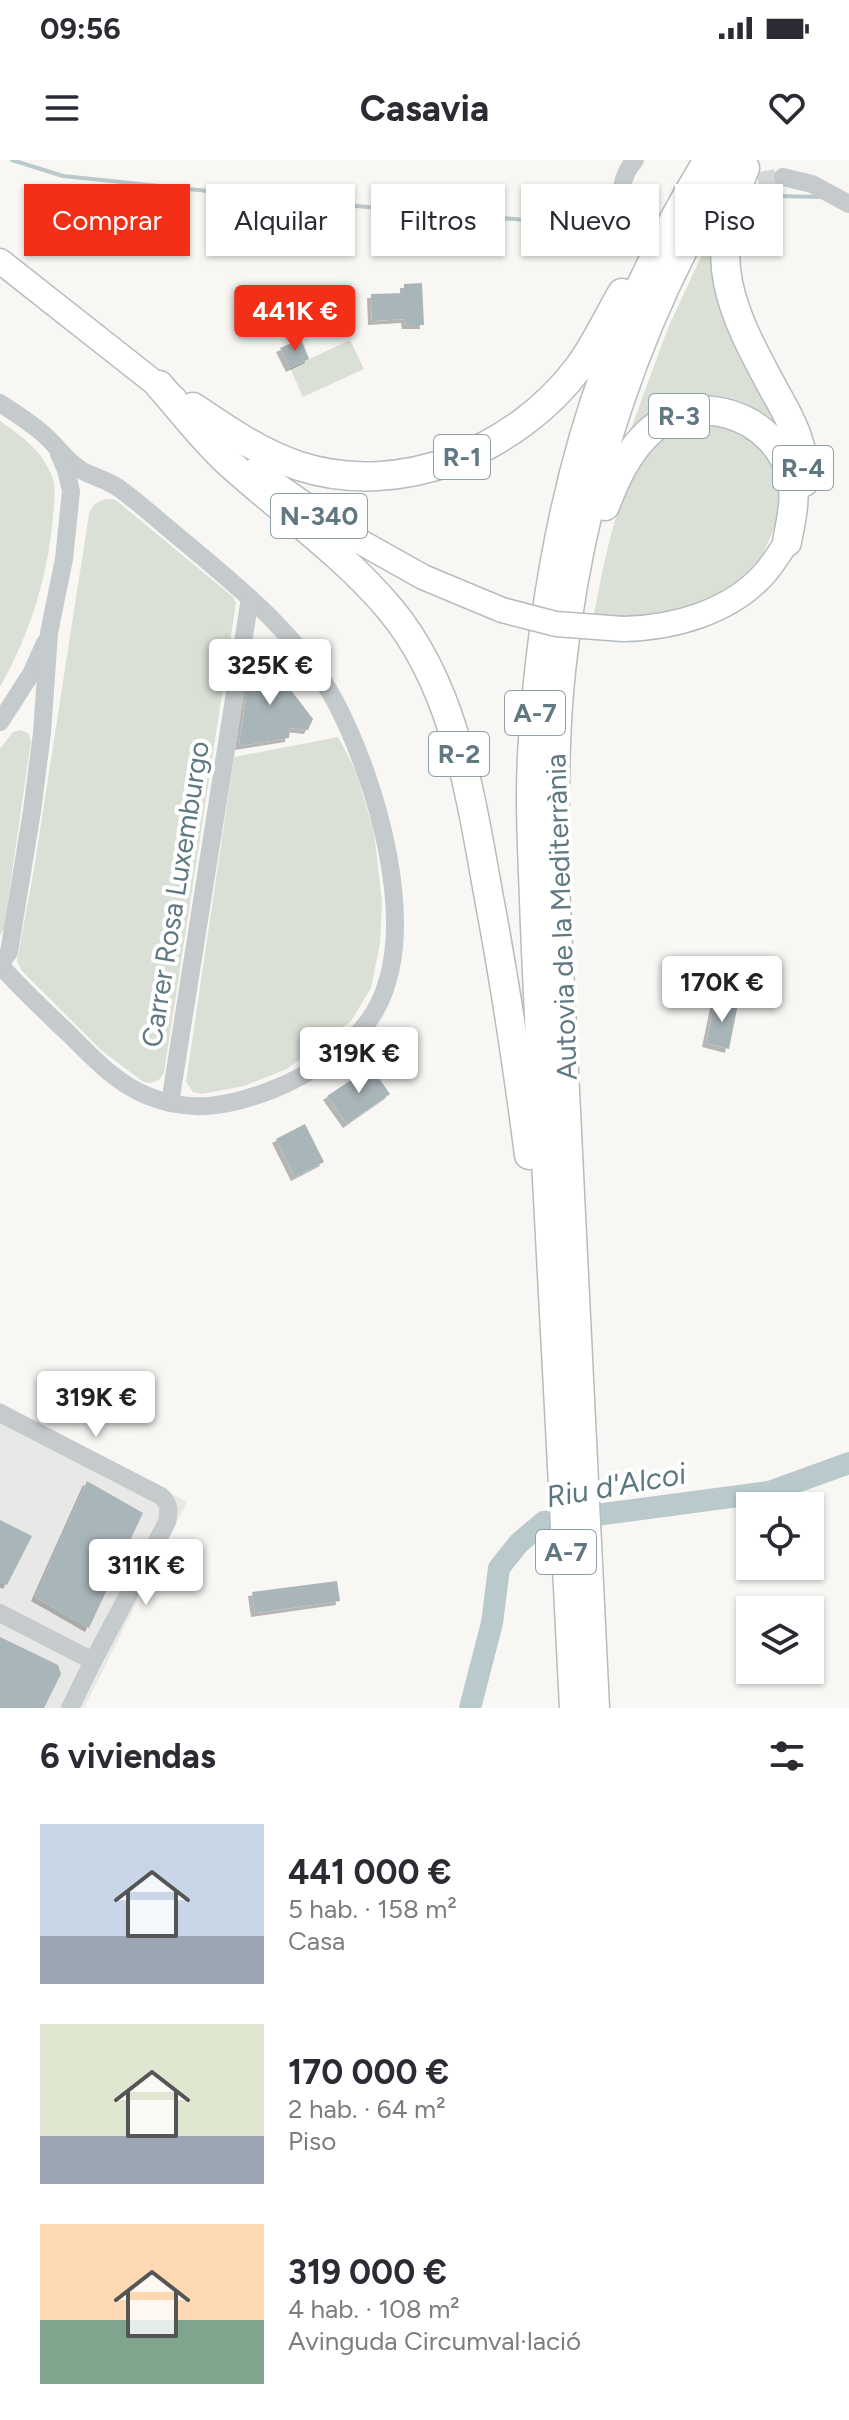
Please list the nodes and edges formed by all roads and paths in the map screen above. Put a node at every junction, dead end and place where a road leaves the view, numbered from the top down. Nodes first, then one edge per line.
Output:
1 (635, 160) edge
2 (708, 160) edge
3 (734, 160) tunnel mouth
4 (748, 160) edge
5 (783, 177) tunnel mouth
6 (623, 184) edge
7 (849, 204) edge
8 (674, 217) junction
9 (0, 261) edge
10 (159, 385) junction
11 (0, 403) edge
12 (56, 448) junction
13 (787, 542) junction
14 (573, 589) junction
15 (250, 598) junction
16 (49, 633) junction
17 (0, 722) edge
18 (0, 964) edge
19 (170, 1103) junction
20 (553, 1231) junction
21 (557, 1396) joint
22 (0, 1413) edge
23 (0, 1613) edge
24 (93, 1661) junction
25 (70, 1708) edge
26 (574, 1708) edge
27 (595, 1708) edge

1 - 6 street
2 - 8 highway, Autovia de la Mediterrània / A-7
3 - 14 highway, Autovia de la Mediterrània / A-7
4 - 13 highway, R-4
5 - 7 street
8 - 10 highway, R-1
8 - 20 highway, Autovia de la Mediterrània / A-7
9 - 10 main road, N-340
10 - 13 main road, N-340, bridge
10 - 20 highway, R-2
11 - 12 street
12 - 15 street
12 - 16 street
13 - 14 highway, R-3
14 - 20 highway, Autovia de la Mediterrània / A-7
15 - 19 street, Carrer Rosa Luxemburgo
15 - 19 street
16 - 17 street
16 - 18 street
18 - 19 street
20 - 21 highway, R-2
20 - 27 highway, Autovia de la Mediterrània / A-7
21 - 26 highway, A-7
22 - 24 street
23 - 24 street
24 - 25 street

